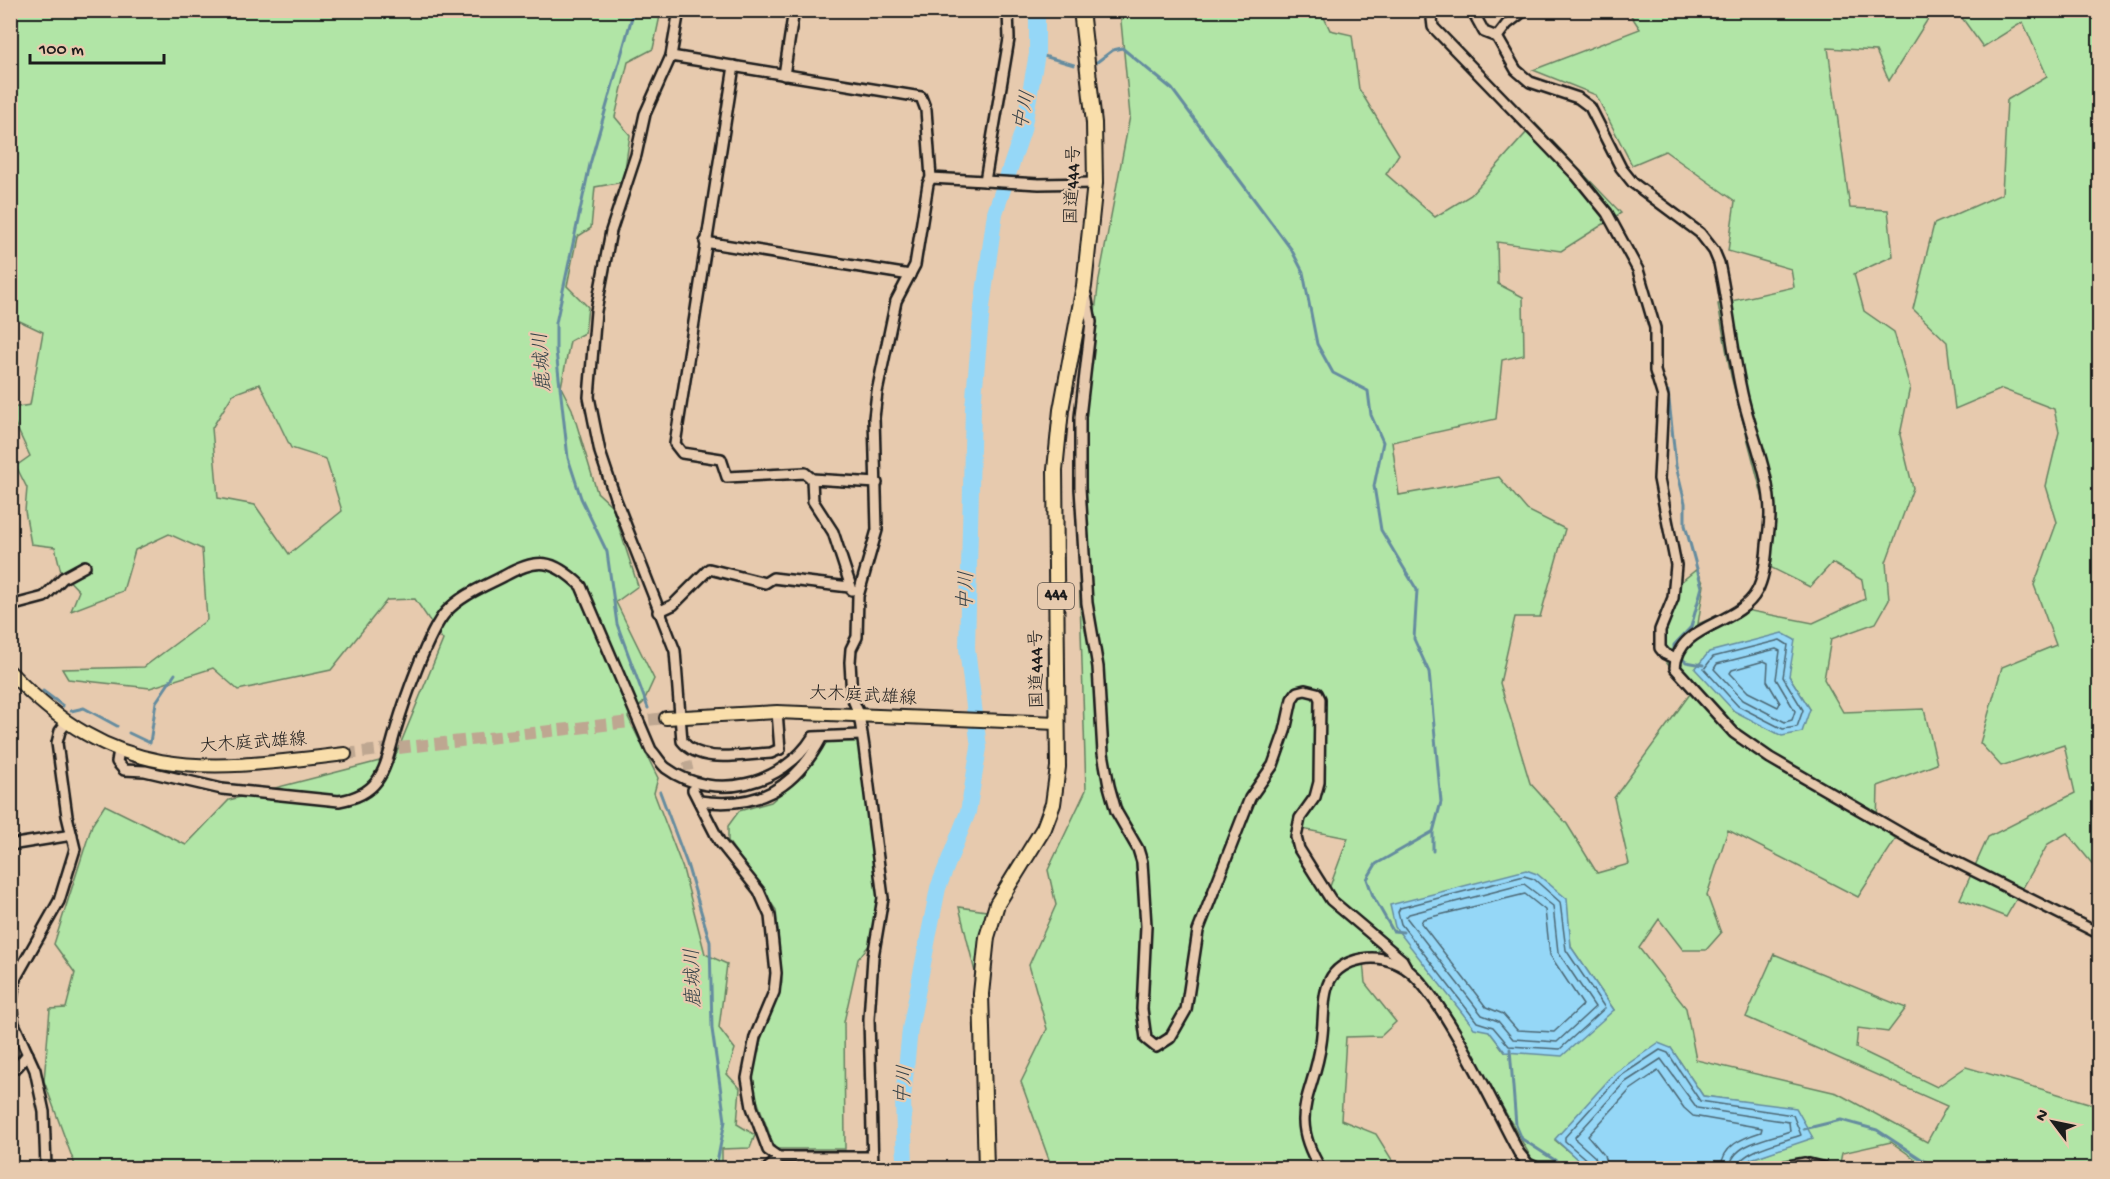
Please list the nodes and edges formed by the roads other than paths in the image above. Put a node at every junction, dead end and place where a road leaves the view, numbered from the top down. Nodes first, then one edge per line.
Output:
1 (680, 10) edge
2 (794, 10) edge
3 (1008, 10) edge
4 (1081, 10) edge
5 (1431, 10) edge
6 (1472, 10) edge
7 (1525, 10) edge
8 (1497, 37) junction
9 (671, 56) junction
10 (734, 66) junction
11 (784, 75) junction
12 (931, 178) junction
13 (985, 181) junction
14 (1095, 183) junction
15 (705, 242) junction
16 (910, 275) junction
17 (1084, 286) junction
18 (812, 479) junction
19 (877, 483) junction
20 (85, 566) dead end
21 (849, 587) junction
22 (858, 596) junction
23 (10, 606) edge
24 (657, 612) junction
25 (1677, 655) junction
26 (10, 672) edge
27 (777, 712) junction
28 (859, 714) junction
29 (673, 717) junction
30 (67, 722) junction
31 (1057, 723) junction
32 (861, 735) junction
33 (822, 737) junction
34 (780, 749) junction
35 (119, 750) junction
36 (690, 751) junction
37 (345, 754) tunnel mouth
38 (795, 758) junction
39 (687, 762) tunnel mouth
40 (693, 790) tunnel mouth
41 (699, 801) junction
42 (72, 835) junction
43 (10, 845) edge
44 (2100, 934) edge
45 (1407, 969) junction
46 (28, 1054) junction
47 (10, 1068) edge
48 (778, 1157) junction
49 (872, 1157) junction
50 (46, 1168) edge
51 (768, 1168) edge
52 (873, 1168) edge
53 (987, 1168) edge
54 (1320, 1168) edge
55 (1537, 1168) edge
56 (1777, 1168) edge
57 (1825, 1168) edge

1 - 9 street
2 - 11 street
3 - 13 street
4 - 14 highway, 国道444号 / 444
5 - 25 street
6 - 8 street
7 - 8 street
8 - 25 street
9 - 10 street
9 - 24 street
10 - 11 street
10 - 15 street
11 - 12 street
12 - 13 street
12 - 16 street
13 - 14 street
14 - 17 highway, 国道444号 / 444
15 - 16 street
15 - 18 street
16 - 19 street
17 - 31 highway, 国道444号 / 444
17 - 45 street
18 - 19 street
18 - 21 street
19 - 22 street
20 - 23 street
21 - 22 street
21 - 24 street
22 - 28 street
24 - 29 street
25 - 44 street
26 - 30 main road, 大木庭武雄線
27 - 28 main road, 大木庭武雄線
27 - 29 main road, 大木庭武雄線
27 - 34 street
28 - 31 main road, 大木庭武雄線
28 - 32 street
29 - 36 street
30 - 35 main road, 大木庭武雄線
30 - 42 street
31 - 53 highway, 国道444号 / 444
32 - 33 street
32 - 49 street
33 - 38 street
33 - 41 street
34 - 36 street
34 - 38 street
35 - 37 main road, 大木庭武雄線
35 - 38 street
36 - 39 street
40 - 41 street
41 - 48 street
42 - 43 street
42 - 46 street
45 - 54 street
45 - 55 street
46 - 47 street
46 - 50 street
48 - 49 street
48 - 51 street
49 - 52 street
56 - 57 street

